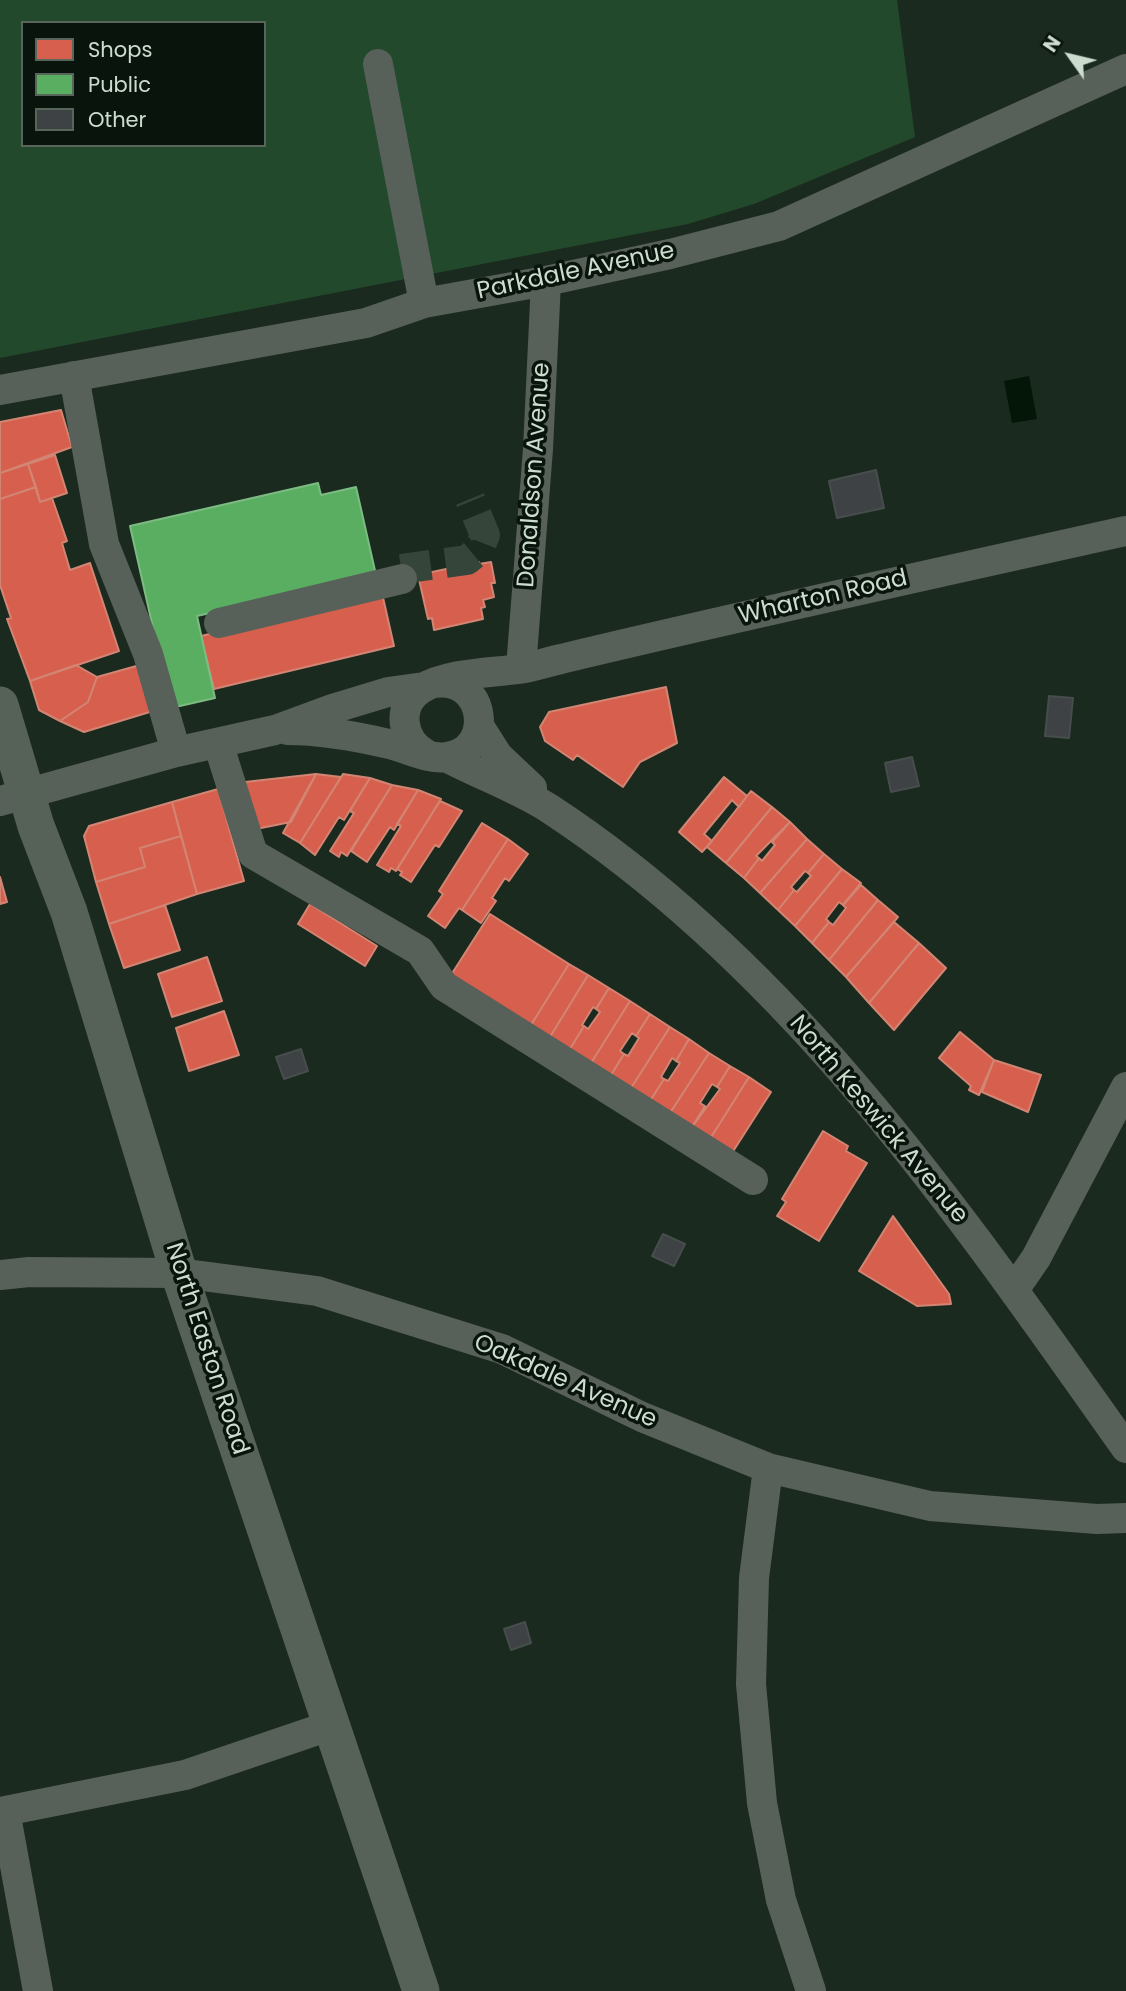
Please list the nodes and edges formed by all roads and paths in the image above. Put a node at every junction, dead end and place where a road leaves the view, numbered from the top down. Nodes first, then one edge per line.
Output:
1 (379, 64) dead end
2 (1126, 69) edge
3 (546, 281) junction
4 (424, 303) junction
5 (74, 376) junction
6 (0, 390) edge
7 (1126, 531) edge
8 (402, 579) tunnel mouth
9 (219, 623) dead end
10 (521, 668) junction
11 (429, 685) junction
12 (0, 705) edge
13 (479, 721) junction
14 (275, 730) junction
15 (218, 743) junction
16 (176, 752) junction
17 (435, 756) junction
18 (13, 797) edge
19 (585, 834) junction
20 (1126, 1087) edge
21 (753, 1180) dead end
22 (179, 1273) junction
23 (0, 1275) edge
24 (1014, 1290) junction
25 (1126, 1448) edge
26 (768, 1468) junction
27 (1126, 1518) edge
28 (332, 1725) junction
29 (2, 1812) edge
30 (38, 1991) edge
31 (421, 1991) edge
32 (811, 1991) edge

1 - 4 street
2 - 3 street, Parkdale Avenue
3 - 4 street, Parkdale Avenue
3 - 10 street, Donaldson Avenue
4 - 5 street, Parkdale Avenue
5 - 6 street, Parkdale Avenue
5 - 16 street
7 - 10 street, Wharton Road
8 - 9 street
10 - 11 street, Wharton Road
10 - 13 street, Wharton Road
11 - 13 street, North Keswick Avenue
11 - 14 street, North Keswick Avenue
11 - 17 street
12 - 18 main road, North Easton Road
13 - 17 street, Wharton Road
13 - 19 street, North Keswick Avenue
14 - 15 street, North Keswick Avenue
14 - 17 street, North Keswick Avenue
15 - 16 street, North Keswick Avenue
15 - 21 street
16 - 18 street, North Keswick Avenue
17 - 19 street, North Keswick Avenue
18 - 22 main road, North Easton Road
19 - 24 street, North Keswick Avenue
20 - 24 street
22 - 23 street, Oakdale Avenue
22 - 26 street, Oakdale Avenue
22 - 28 main road, North Easton Road
24 - 25 street, North Keswick Avenue
26 - 27 street, Oakdale Avenue
26 - 32 street
28 - 29 street
28 - 31 main road, North Easton Road
29 - 30 street

